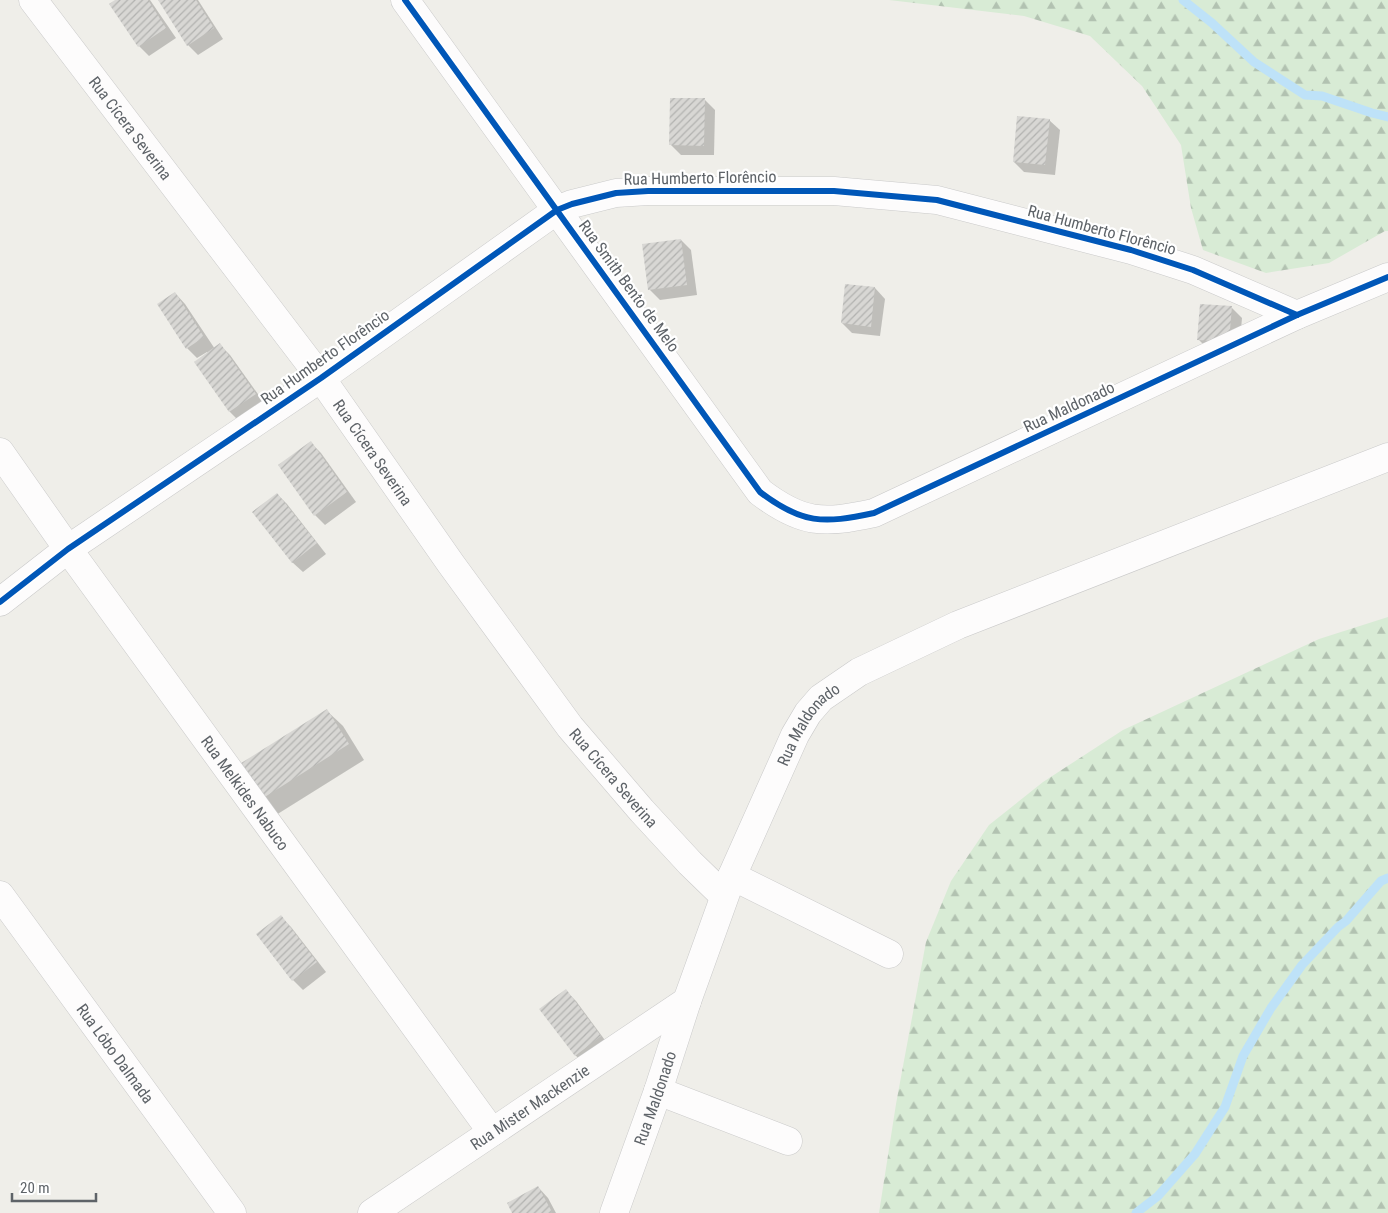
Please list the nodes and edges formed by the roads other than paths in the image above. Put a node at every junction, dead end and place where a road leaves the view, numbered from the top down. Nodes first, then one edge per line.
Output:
1 (33, 0) edge
2 (405, 0) edge
3 (558, 210) junction
4 (1388, 278) edge
5 (1297, 315) junction
6 (321, 378) junction
7 (0, 452) edge
8 (1388, 457) edge
9 (760, 492) joint
10 (68, 550) junction
11 (0, 602) edge
12 (728, 886) junction
13 (0, 895) edge
14 (889, 954) dead end
15 (687, 1001) junction
16 (658, 1092) junction
17 (492, 1132) junction
18 (788, 1141) dead end
19 (232, 1213) edge
20 (372, 1213) edge
21 (614, 1213) edge

1 - 6 street, Rua Cícera Severina
2 - 3 street, Rua Smith Bento de Melo
3 - 5 street, Rua Humberto Florêncio
3 - 6 street, Rua Humberto Florêncio
3 - 9 street, Rua Smith Bento de Melo
4 - 5 street, Rua Maldonado
5 - 9 street, Rua Maldonado
6 - 10 street, Rua Humberto Florêncio
6 - 12 street, Rua Cícera Severina
7 - 10 street, Rua Melkides Nabuco
8 - 12 street, Rua Maldonado
10 - 11 street, Rua Humberto Florêncio
10 - 17 street, Rua Melkides Nabuco
12 - 14 street, Rua Cícera Severina
12 - 15 street, Rua Maldonado
13 - 19 street, Rua Lôbo Dalmada
15 - 16 street, Rua Maldonado
15 - 17 street, Rua Mister Mackenzie
16 - 18 street
16 - 21 street, Rua Maldonado
17 - 20 street, Rua Mister Mackenzie

